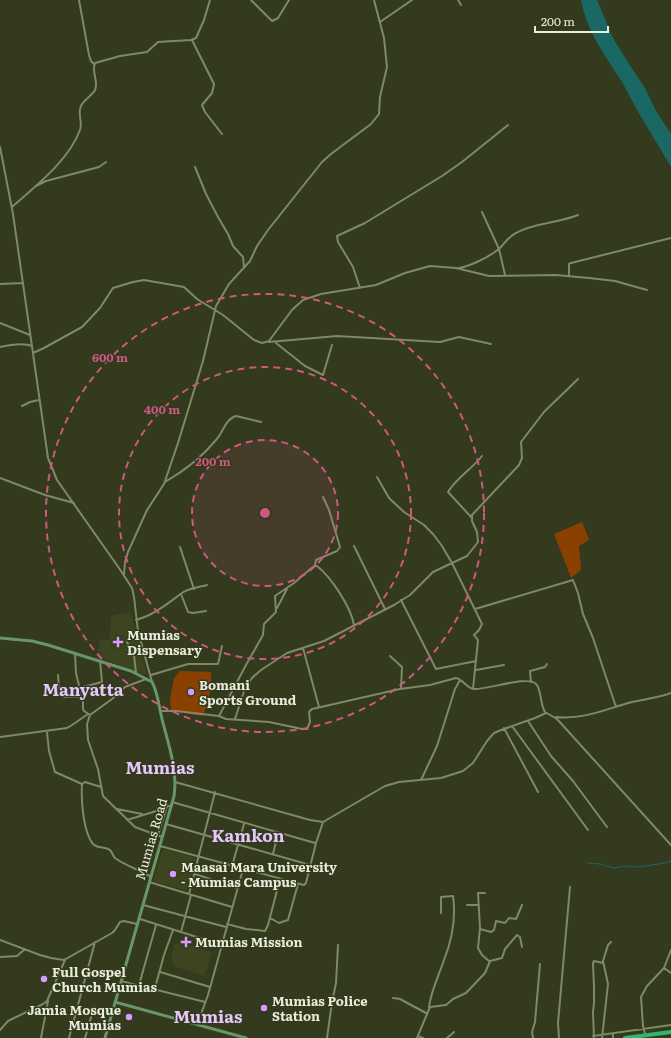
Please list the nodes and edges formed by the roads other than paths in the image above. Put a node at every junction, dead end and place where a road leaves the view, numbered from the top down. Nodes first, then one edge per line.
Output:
1 (80, 0) edge
2 (210, 0) edge
3 (251, 0) edge
4 (289, 0) edge
5 (374, 0) edge
6 (412, 0) edge
7 (458, 0) edge
8 (461, 5) dead end
9 (380, 22) junction
10 (192, 40) junction
11 (94, 64) junction
12 (508, 125) dead end
13 (222, 134) dead end
14 (0, 146) edge
15 (106, 162) dead end
16 (195, 167) dead end
17 (35, 186) junction
18 (12, 207) junction
19 (482, 212) dead end
20 (578, 215) dead end
21 (671, 238) edge
22 (499, 249) junction
23 (244, 267) junction
24 (456, 268) junction
25 (504, 276) junction
26 (569, 276) junction
27 (23, 283) junction
28 (0, 284) edge
29 (360, 288) junction
30 (647, 290) dead end
31 (215, 310) junction
32 (0, 323) edge
33 (30, 335) junction
34 (267, 342) junction
35 (275, 342) junction
36 (491, 344) dead end
37 (332, 345) dead end
38 (32, 346) junction
39 (0, 347) edge
40 (33, 353) junction
41 (578, 379) dead end
42 (39, 400) junction
43 (22, 406) dead end
44 (261, 422) dead end
45 (482, 456) dead end
46 (377, 477) dead end
47 (0, 478) edge
48 (164, 483) junction
49 (323, 497) dead end
50 (74, 503) junction
51 (472, 518) junction
52 (354, 546) dead end
53 (180, 547) dead end
54 (452, 563) junction
55 (315, 566) junction
56 (124, 574) junction
57 (207, 585) dead end
58 (287, 588) junction
59 (194, 589) junction
60 (181, 594) junction
61 (402, 600) junction
62 (475, 608) junction
63 (277, 609) junction
64 (385, 609) junction
65 (206, 611) dead end
66 (136, 620) junction
67 (354, 625) junction
68 (0, 638) edge
69 (127, 642) dead end
70 (222, 646) dead end
71 (303, 648) junction
72 (75, 653) junction
73 (390, 656) dead end
74 (100, 660) junction
75 (476, 661) junction
76 (547, 664) dead end
77 (504, 665) dead end
78 (476, 670) junction
79 (136, 673) junction
80 (58, 675) dead end
81 (151, 675) junction
82 (147, 679) junction
83 (460, 680) junction
84 (530, 682) junction
85 (152, 683) junction
86 (79, 688) junction
87 (401, 688) junction
88 (473, 689) junction
89 (671, 693) edge
90 (81, 697) junction
91 (319, 707) junction
92 (616, 707) junction
93 (161, 711) junction
94 (546, 713) junction
95 (89, 714) junction
96 (219, 716) junction
97 (555, 717) junction
98 (235, 720) junction
99 (528, 721) junction
100 (512, 726) junction
101 (504, 728) junction
102 (47, 731) junction
103 (0, 737) edge
104 (421, 780) junction
105 (175, 782) junction
106 (82, 784) junction
107 (101, 787) junction
108 (215, 792) junction
109 (538, 792) dead end
110 (172, 804) junction
111 (166, 808) junction
112 (116, 809) junction
113 (144, 814) junction
114 (210, 814) junction
115 (127, 820) junction
116 (323, 822) junction
117 (166, 824) junction
118 (244, 824) junction
119 (607, 827) dead end
120 (588, 830) dead end
121 (278, 833) junction
122 (204, 834) junction
123 (158, 835) junction
124 (162, 837) junction
125 (316, 843) junction
126 (239, 844) junction
127 (671, 845) edge
128 (160, 846) junction
129 (272, 854) junction
130 (199, 856) junction
131 (310, 865) junction
132 (232, 866) junction
133 (243, 869) junction
134 (194, 874) junction
135 (151, 877) junction
136 (280, 879) junction
137 (149, 882) junction
138 (298, 884) junction
139 (570, 887) dead end
140 (238, 888) junction
141 (485, 893) dead end
142 (190, 895) junction
143 (143, 905) junction
144 (467, 905) dead end
145 (479, 905) junction
146 (522, 905) dead end
147 (232, 907) junction
148 (441, 913) dead end
149 (186, 916) junction
150 (269, 918) junction
151 (140, 919) junction
152 (138, 924) junction
153 (157, 924) junction
154 (227, 924) junction
155 (226, 927) junction
156 (480, 929) junction
157 (173, 930) junction
158 (181, 932) junction
159 (0, 940) edge
160 (95, 942) junction
161 (611, 942) dead end
162 (222, 945) junction
163 (338, 945) dead end
164 (522, 947) dead end
165 (25, 949) junction
166 (671, 950) edge
167 (0, 957) edge
168 (65, 960) junction
169 (490, 962) junction
170 (603, 962) junction
171 (540, 964) dead end
172 (664, 968) junction
173 (160, 972) junction
174 (671, 974) edge
175 (121, 981) junction
176 (139, 985) junction
177 (210, 986) junction
178 (155, 988) junction
179 (393, 998) dead end
180 (48, 999) junction
181 (115, 1002) junction
182 (205, 1002) junction
183 (94, 1007) dead end
184 (429, 1008) junction
185 (427, 1014) junction
186 (197, 1025) junction
187 (671, 1025) edge
188 (658, 1026) junction
189 (644, 1029) junction
190 (0, 1030) edge
191 (640, 1030) junction
192 (454, 1032) dead end
193 (623, 1032) junction
194 (631, 1032) junction
195 (671, 1032) edge
196 (660, 1033) junction
197 (613, 1034) junction
198 (602, 1035) junction
199 (644, 1036) junction
200 (417, 1037) edge
201 (594, 1037) edge
202 (41, 1038) edge
203 (69, 1038) edge
204 (85, 1038) edge
205 (105, 1038) edge
206 (246, 1038) edge
207 (327, 1038) edge
208 (423, 1038) edge
209 (447, 1038) edge
210 (533, 1038) edge
211 (559, 1038) edge
212 (602, 1038) edge
213 (613, 1038) edge
214 (628, 1038) edge

1 - 11 street
2 - 10 street
3 - 4 street
5 - 9 street
6 - 9 street
7 - 8 street
9 - 23 street
10 - 11 street
10 - 13 street
11 - 17 street
12 - 29 street
14 - 18 street
15 - 17 street
16 - 23 street
17 - 18 street
18 - 27 street
19 - 22 street
20 - 22 street
21 - 26 street
22 - 24 street
22 - 25 street
23 - 31 street
24 - 25 street
24 - 29 street
25 - 26 street
26 - 30 street
27 - 28 street
27 - 33 street
29 - 34 street
31 - 34 street
31 - 40 street
31 - 48 street
32 - 33 street
33 - 38 street
34 - 35 street
35 - 36 street
35 - 37 street
38 - 39 street
38 - 40 street
40 - 42 street
41 - 51 street
42 - 43 street
42 - 50 street
44 - 48 street
45 - 51 street
46 - 54 street
47 - 50 street
48 - 56 street
49 - 55 street
50 - 56 street
51 - 54 street
52 - 64 street
53 - 59 street
54 - 61 street
54 - 62 street
55 - 58 street
55 - 67 street
56 - 66 street
57 - 59 street
58 - 63 street
58 - 63 street
59 - 60 street
60 - 65 street
60 - 66 street
61 - 64 street
61 - 75 street
62 - 75 street
62 - 92 street
63 - 96 street
64 - 67 street
66 - 81 street
67 - 71 street
68 - 72 street
69 - 79 street
70 - 81 street
71 - 91 street
71 - 98 street
72 - 74 street
72 - 86 street
73 - 87 street
74 - 79 street
74 - 86 street
75 - 78 street
76 - 84 street
77 - 78 street
78 - 88 street
79 - 82 street
80 - 90 street
81 - 85 street
82 - 85 street
82 - 95 street
83 - 87 street
83 - 88 street
83 - 104 street
84 - 88 street
84 - 94 street
85 - 93 street, Mumias Road
86 - 90 street
87 - 91 street
89 - 92 street
90 - 95 street
91 - 98 street
92 - 97 street
93 - 96 street
93 - 105 street, Mumias Road
94 - 97 street
94 - 99 street
95 - 102 street
95 - 107 street
96 - 98 street
97 - 127 street
99 - 100 street
99 - 119 street
100 - 101 street
100 - 120 street
101 - 104 street
101 - 109 street
102 - 103 street
102 - 106 street
104 - 116 street
105 - 108 street
105 - 110 street, Mumias Road
106 - 107 street
106 - 135 street
107 - 112 street
108 - 114 street
108 - 116 street
110 - 111 street
110 - 114 street
110 - 117 street, Mumias Road
111 - 113 street
111 - 123 street
112 - 113 street
112 - 115 street
113 - 115 street
114 - 118 street
114 - 122 street
115 - 123 street
116 - 125 street
117 - 122 street
117 - 124 street, Mumias Road
118 - 121 street
118 - 126 street
121 - 125 street
121 - 129 street
122 - 126 street
122 - 130 street
123 - 124 street
124 - 128 street, Mumias Road
125 - 131 street
126 - 129 street
126 - 132 street
128 - 130 street
128 - 135 street, Mumias Road
129 - 131 street
130 - 132 street
130 - 134 street
131 - 138 street
132 - 133 street
133 - 136 street
133 - 140 street
134 - 140 street
134 - 142 street
135 - 137 street, Mumias Road
136 - 138 street
136 - 150 street
137 - 142 street
137 - 143 street, Mumias Road
138 - 150 street
139 - 211 street
140 - 147 street
141 - 145 street
142 - 147 street
142 - 149 street
143 - 149 street
143 - 151 street, Mumias Road
144 - 145 street
145 - 156 street
146 - 156 street
147 - 154 street
148 - 184 street
149 - 155 street
149 - 158 street
150 - 154 street
151 - 152 street, Mumias Road
151 - 153 street
152 - 160 street
152 - 175 street, Mumias Road
153 - 157 street
153 - 176 street
154 - 155 street
155 - 162 street
156 - 169 street
157 - 158 street
157 - 173 street
158 - 162 street
159 - 165 street
160 - 168 street
160 - 203 street
161 - 170 street
162 - 177 street
163 - 207 street
164 - 169 street
165 - 167 street
165 - 168 street
166 - 172 street
168 - 180 street
169 - 184 street
170 - 198 street
170 - 201 street
171 - 210 street
172 - 174 street
172 - 189 street
173 - 177 street
173 - 178 street
175 - 176 street
175 - 181 street, Mumias Road
176 - 178 street
177 - 182 street
178 - 182 street
179 - 185 street
180 - 190 street
180 - 202 street
181 - 186 street
181 - 205 street, Mumias Road
182 - 186 street
183 - 204 street
184 - 185 street
185 - 200 street
186 - 206 street
187 - 188 street
188 - 189 street
188 - 196 street
189 - 191 street
189 - 199 street
191 - 194 street
191 - 199 street
192 - 209 street
193 - 194 street
193 - 197 street
193 - 214 street
194 - 214 street
195 - 196 highway
196 - 199 highway
197 - 198 street
197 - 213 street
198 - 201 street
198 - 212 street
199 - 214 highway
200 - 208 street

